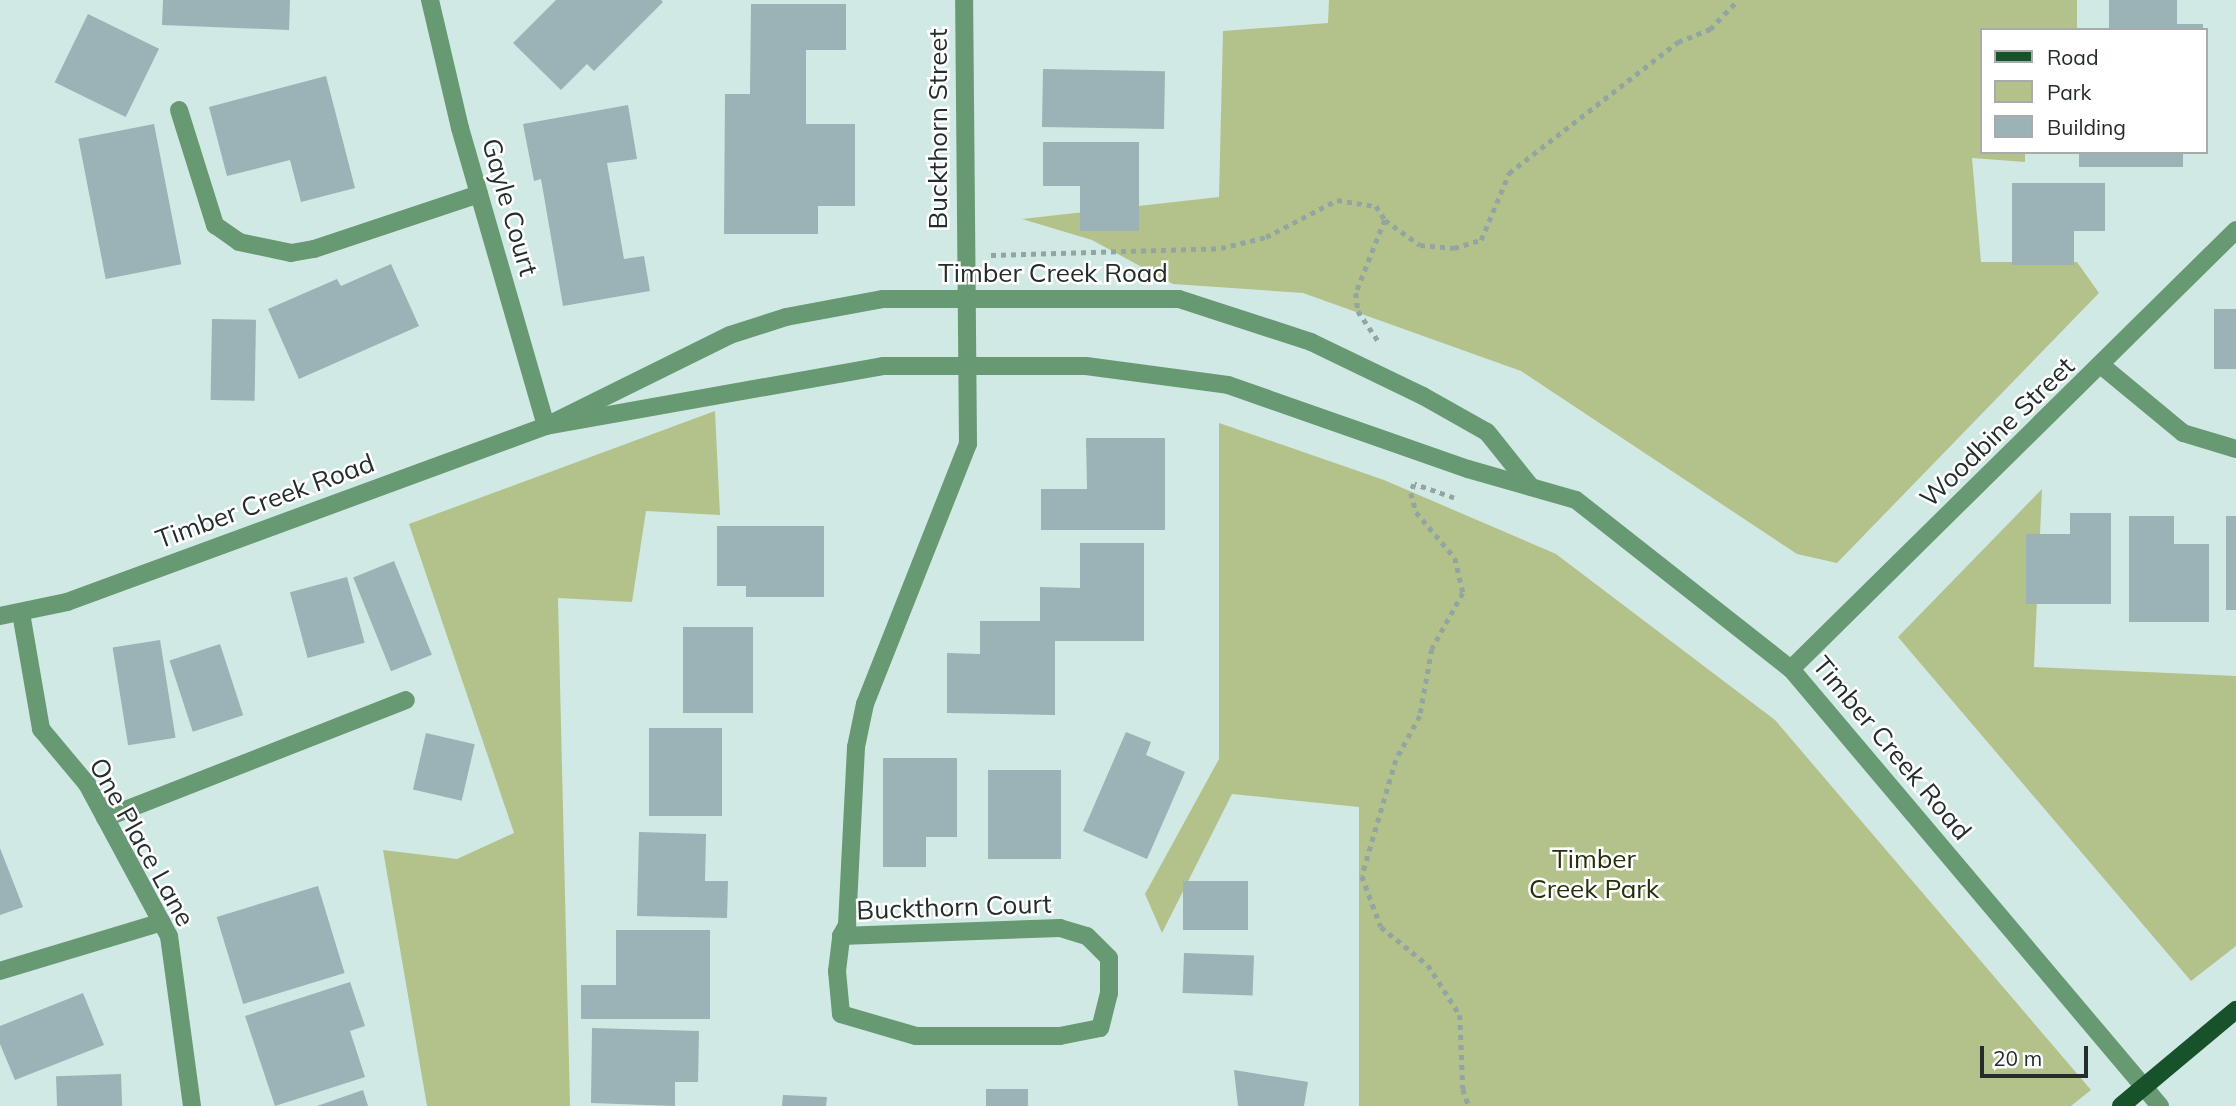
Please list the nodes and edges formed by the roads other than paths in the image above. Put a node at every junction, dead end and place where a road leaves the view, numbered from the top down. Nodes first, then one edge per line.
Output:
1 (430, 0) edge
2 (964, 0) edge
3 (179, 110) dead end
4 (479, 194) junction
5 (2236, 230) edge
6 (964, 299) junction
7 (964, 366) junction
8 (2102, 366) junction
9 (546, 426) junction
10 (2236, 449) edge
11 (1531, 488) junction
12 (21, 613) junction
13 (0, 616) edge
14 (1791, 668) junction
15 (406, 700) dead end
16 (105, 818) junction
17 (162, 922) junction
18 (841, 936) junction
19 (0, 971) edge
20 (2236, 1010) edge
21 (2142, 1085) junction
22 (192, 1106) edge
23 (2121, 1106) edge
24 (2160, 1106) edge

1 - 4 street, Gayle Court
2 - 6 street, Buckthorn Street
3 - 4 street
4 - 9 street, Gayle Court
5 - 8 street, Woodbine Street
6 - 7 street, Buckthorn Court
6 - 9 street, Timber Creek Road
6 - 11 street, Timber Creek Road
7 - 9 street, Timber Creek Road
7 - 11 street, Timber Creek Road
7 - 18 street, Buckthorn Court
8 - 10 street
8 - 14 street, Woodbine Street
9 - 12 street, Timber Creek Road
11 - 14 street, Timber Creek Road
12 - 13 street, Timber Creek Road
12 - 16 street, One Place Lane
14 - 21 street, Timber Creek Road
15 - 16 street
16 - 17 street, One Place Lane
17 - 19 street
17 - 22 street, One Place Lane
18 - 18 street, Buckthorn Court
20 - 21 main road
21 - 23 main road
21 - 24 street, Timber Creek Road

